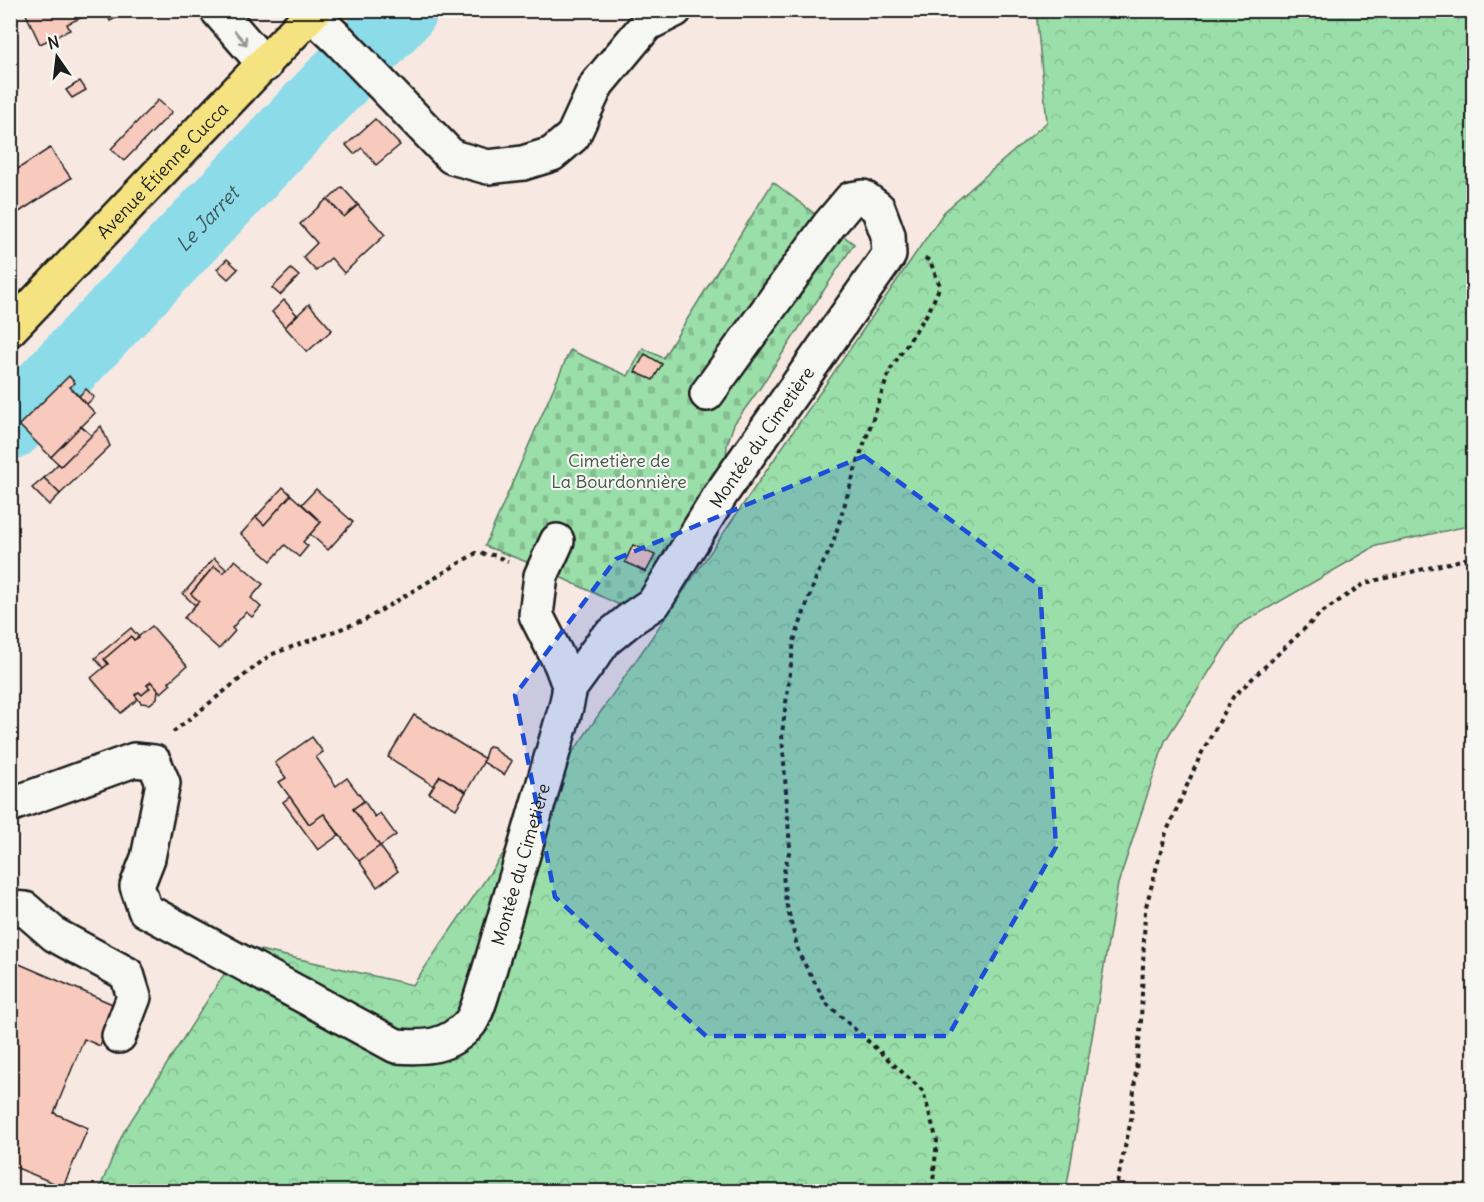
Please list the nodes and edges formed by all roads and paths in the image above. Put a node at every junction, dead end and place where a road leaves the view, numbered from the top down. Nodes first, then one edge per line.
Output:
1 (218, 10) edge
2 (675, 10) edge
3 (313, 13) edge
4 (265, 65) junction
5 (888, 235) junction
6 (10, 329) edge
7 (707, 394) dead end
8 (557, 542) dead end
9 (494, 555) dead end
10 (1473, 557) edge
11 (570, 688) junction
12 (154, 762) junction
13 (10, 805) edge
14 (10, 908) edge
15 (119, 1036) dead end
16 (932, 1191) edge
17 (1115, 1191) edge

1 -> 4 street
2 - 3 street
3 - 4 main road, Avenue Étienne Cucca
4 - 6 main road, Avenue Étienne Cucca
5 - 7 street
5 - 11 street, Montée du Cimetière
5 - 16 path
8 - 11 street
9 - 12 path
10 - 17 path
11 - 12 street, Montée du Cimetière
12 - 13 street
14 - 15 street

